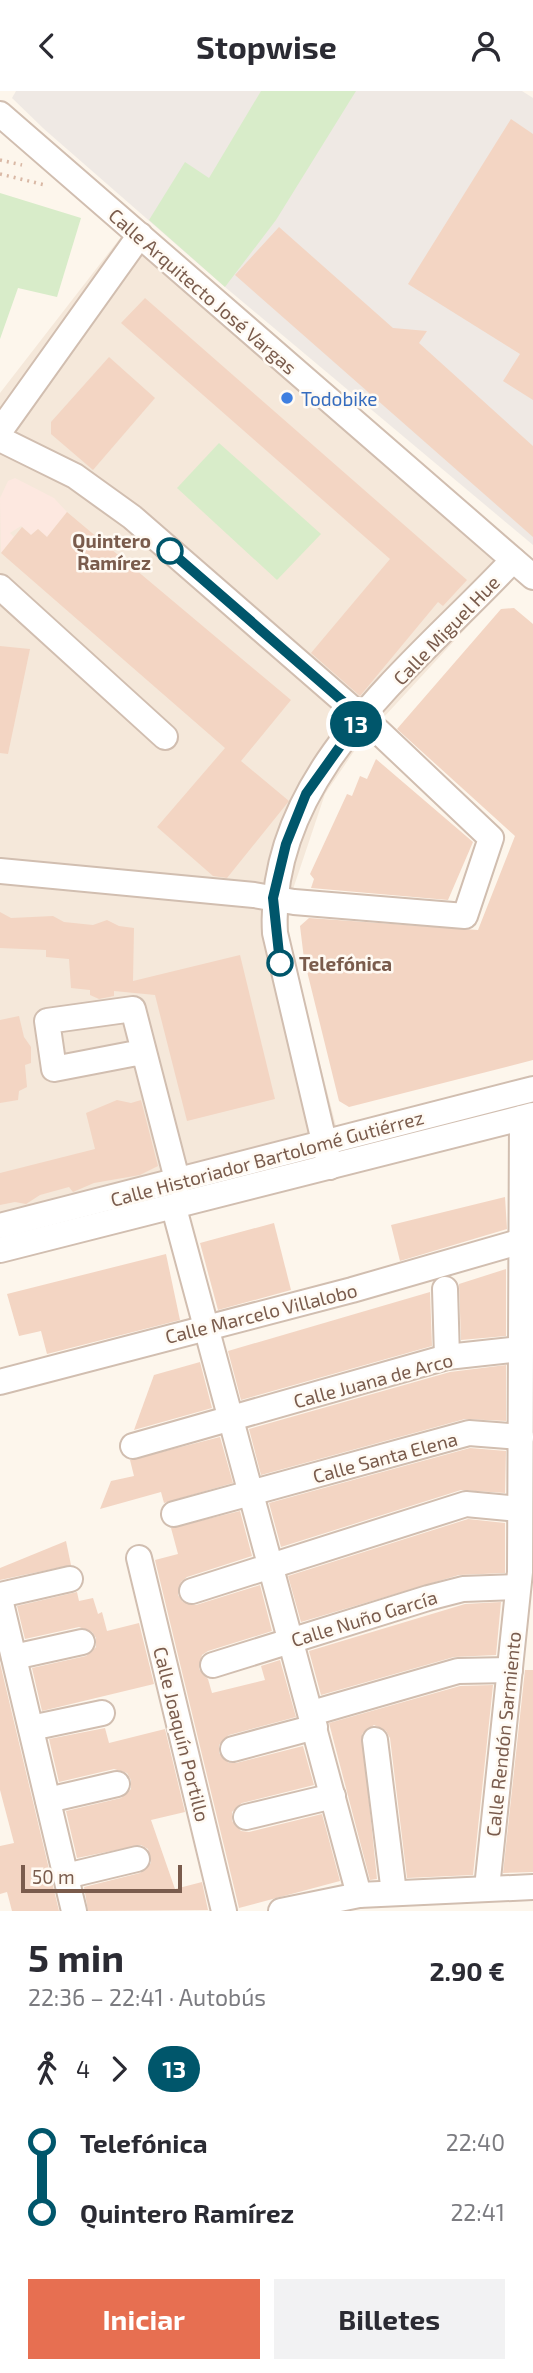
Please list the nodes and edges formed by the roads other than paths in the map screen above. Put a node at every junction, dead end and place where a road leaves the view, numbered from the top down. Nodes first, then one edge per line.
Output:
1 (0, 114) edge
2 (140, 235) junction
3 (0, 431) edge
4 (0, 439) edge
5 (513, 560) junction
6 (533, 577) edge
7 (0, 587) edge
8 (361, 717) junction
9 (165, 737) dead end
10 (0, 871) edge
11 (273, 898) junction
12 (142, 1052) dead end
13 (533, 1089) edge
14 (527, 1117) edge
15 (324, 1141) junction
16 (330, 1167) junction
17 (178, 1182) junction
18 (174, 1208) junction
19 (0, 1226) edge
20 (522, 1241) junction
21 (0, 1250) edge
22 (445, 1289) dead end
23 (204, 1327) junction
24 (520, 1349) junction
25 (447, 1357) junction
26 (0, 1382) edge
27 (229, 1419) junction
28 (521, 1437) junction
29 (132, 1446) dead end
30 (250, 1493) junction
31 (520, 1509) junction
32 (174, 1514) dead end
33 (139, 1558) dead end
34 (269, 1565) junction
35 (69, 1579) dead end
36 (518, 1587) junction
37 (192, 1591) dead end
38 (1, 1608) edge
39 (291, 1639) junction
40 (82, 1641) dead end
41 (14, 1657) junction
42 (214, 1665) dead end
43 (510, 1670) junction
44 (102, 1713) dead end
45 (313, 1720) junction
46 (31, 1728) junction
47 (374, 1740) dead end
48 (233, 1748) dead end
49 (117, 1784) dead end
50 (333, 1796) junction
51 (48, 1800) junction
52 (246, 1817) dead end
53 (137, 1859) dead end
54 (66, 1876) junction
55 (533, 1887) edge
56 (487, 1888) junction
57 (394, 1893) junction
58 (359, 1895) junction
59 (74, 1911) edge
60 (224, 1911) edge
61 (281, 1911) edge

1 - 2 street, Calle Arquitecto José Vargas
2 - 3 street
2 - 5 street, Calle Arquitecto José Vargas
4 - 8 street
5 - 6 street, Calle Arquitecto José Vargas
5 - 8 street, Calle Miguel Hue
7 - 9 street
8 - 11 street, Calle Miguel Hue
8 - 11 street
10 - 11 street
11 - 15 street, Calle Miguel Hue
12 - 17 street
13 - 15 street, Calle Historiador Bartolomé Gutiérrez
14 - 16 street, Calle Historiador Bartolomé Gutiérrez
14 - 20 street, Calle Rendón Sarmiento
15 - 16 street, Calle Miguel Hue
15 - 17 street, Calle Historiador Bartolomé Gutiérrez
16 - 18 street, Calle Historiador Bartolomé Gutiérrez
17 - 19 street, Calle Historiador Bartolomé Gutiérrez
18 - 21 street, Calle Historiador Bartolomé Gutiérrez
18 - 23 street
20 - 23 street, Calle Marcelo Villalobo
20 - 24 street, Calle Rendón Sarmiento
22 - 25 street
23 - 26 street, Calle Marcelo Villalobo
23 - 27 street
24 - 25 street, Calle Juana de Arco
24 - 28 street, Calle Rendón Sarmiento
25 - 27 street, Calle Juana de Arco
27 - 29 street, Calle Juana de Arco
27 - 30 street
28 - 30 street, Calle Santa Elena
28 - 31 street, Calle Rendón Sarmiento
30 - 32 street, Calle Santa Elena
30 - 34 street
31 - 34 street
31 - 36 street, Calle Rendón Sarmiento
33 - 60 street, Calle Joaquín Portillo
34 - 37 street
34 - 39 street
35 - 38 street
36 - 39 street, Calle Nuño García
36 - 43 street, Calle Rendón Sarmiento
38 - 41 street
39 - 42 street, Calle Nuño García
39 - 45 street
40 - 41 street
41 - 46 street
43 - 45 street
43 - 56 street, Calle Rendón Sarmiento
44 - 46 street
45 - 48 street
45 - 50 street
46 - 51 street
47 - 57 street
49 - 51 street
50 - 52 street
50 - 58 street
51 - 54 street
53 - 54 street
54 - 59 street
55 - 56 street
56 - 57 street
57 - 58 street
58 - 61 street

